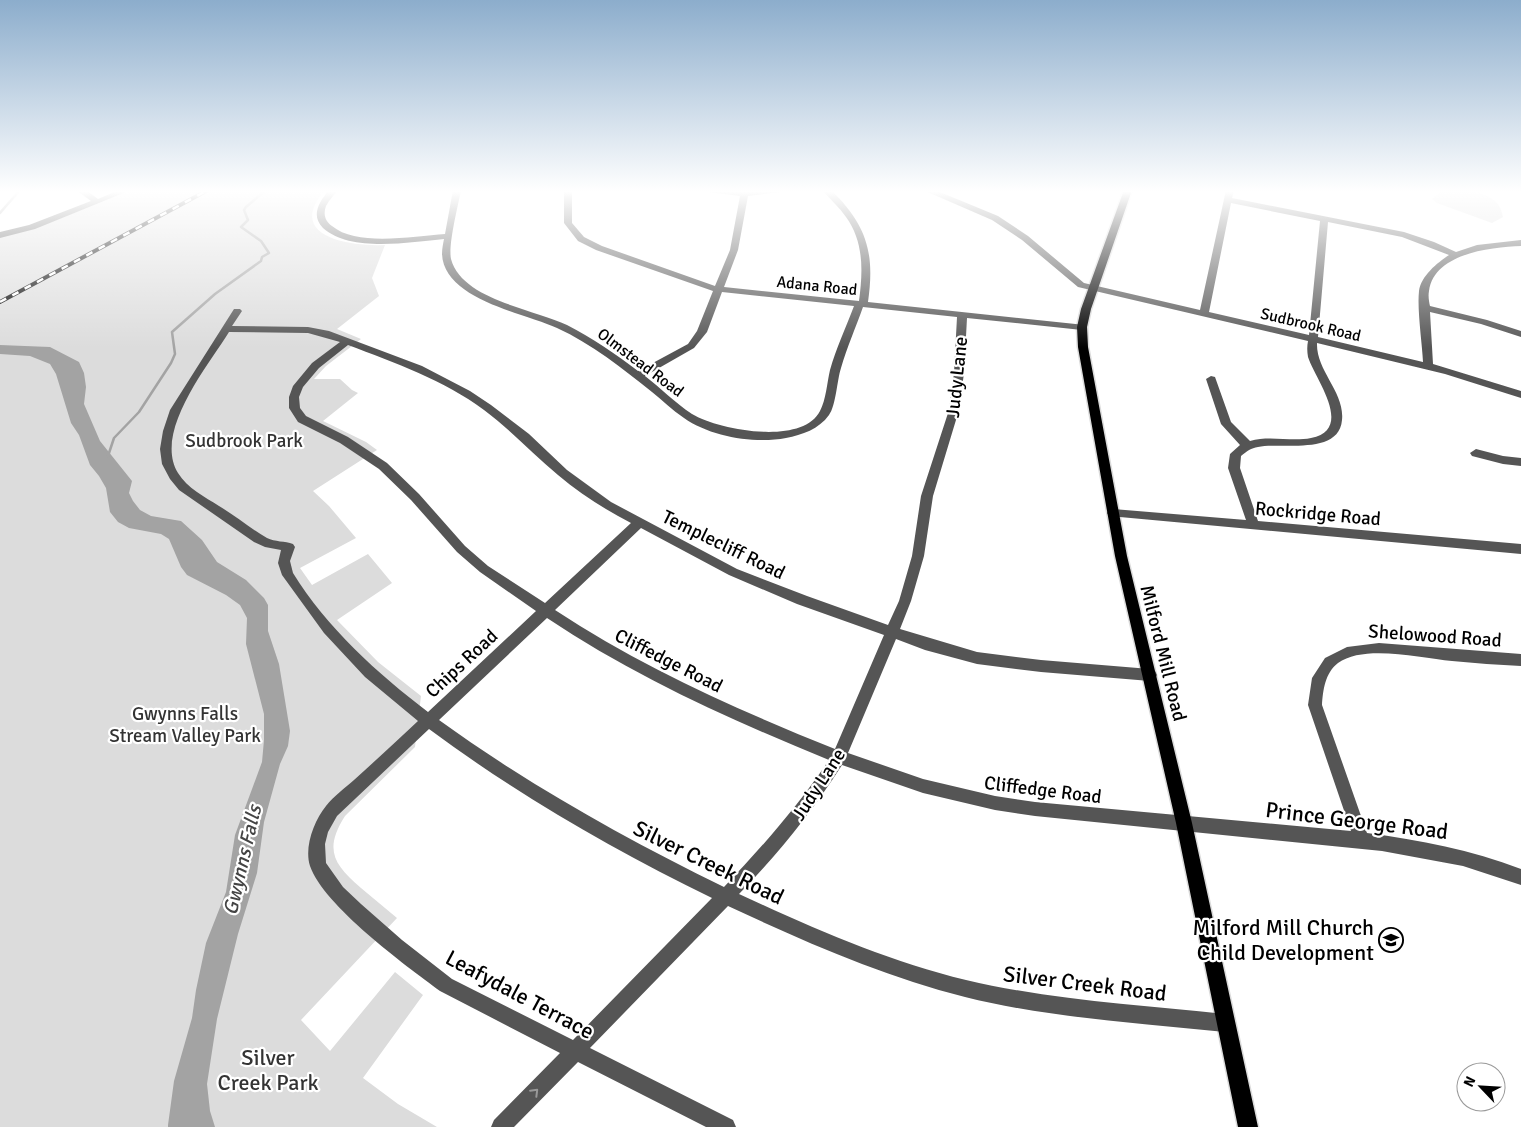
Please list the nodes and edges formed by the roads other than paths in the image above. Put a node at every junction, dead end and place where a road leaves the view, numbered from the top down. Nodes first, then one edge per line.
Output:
1 (447, 243) edge
2 (588, 243) edge
3 (735, 243) edge
4 (862, 243) edge
5 (1031, 243) edge
6 (1109, 243) edge
7 (1219, 243) edge
8 (1322, 243) edge
9 (1425, 243) edge
10 (1521, 243) edge
11 (1455, 255) junction
12 (1093, 289) junction
13 (718, 290) junction
14 (861, 304) junction
15 (1424, 308) junction
16 (237, 312) dead end
17 (962, 314) junction
18 (1204, 314) junction
19 (1082, 327) junction
20 (227, 329) junction
21 (1521, 334) edge
22 (1314, 340) junction
23 (346, 341) junction
24 (1428, 366) junction
25 (638, 375) junction
26 (1210, 378) dead end
27 (1521, 395) edge
28 (1247, 444) junction
29 (1476, 452) dead end
30 (1521, 462) edge
31 (1113, 512) junction
32 (639, 523) junction
33 (1254, 526) junction
34 (1521, 549) edge
35 (545, 611) junction
36 (892, 633) junction
37 (1521, 660) edge
38 (1150, 675) junction
39 (428, 720) junction
40 (839, 756) junction
41 (1184, 823) junction
42 (319, 837) joint
43 (1362, 840) junction
44 (1521, 877) edge
45 (726, 896) junction
46 (1225, 1023) junction
47 (576, 1051) junction
48 (501, 1127) edge
49 (726, 1127) edge
50 (1248, 1127) edge

1 - 25 street, Olmstead Road
2 - 13 street, Adana Road
3 - 13 street
4 - 14 street
5 - 12 street, Sudbrook Road
6 - 12 main road, Milford Mill Road
7 - 18 street
8 - 22 street
9 - 11 street
10 - 11 street
11 - 15 street
12 - 18 street, Sudbrook Road
12 - 19 main road, Milford Mill Road
13 - 14 street, Adana Road
13 - 25 street
14 - 17 street, Adana Road
14 - 25 street, Olmstead Road
15 - 21 street
15 - 24 street
16 - 20 street
17 - 19 street, Adana Road
17 - 36 street, Judy Lane
18 - 22 street, Sudbrook Road
19 - 31 main road, Milford Mill Road
20 - 23 street, Templecliff Road
20 - 39 street, Silver Creek Road
22 - 24 street, Sudbrook Road
22 - 28 street
23 - 32 street, Templecliff Road
23 - 35 street, Cliffedge Road
24 - 27 street, Sudbrook Road
26 - 28 street
28 - 33 street
29 - 30 street
31 - 33 street, Rockridge Road
31 - 38 main road, Milford Mill Road
32 - 35 street, Chips Road
32 - 36 street, Templecliff Road
33 - 34 street, Rockridge Road
35 - 39 street, Chips Road
35 - 40 street, Cliffedge Road
36 - 38 street, Templecliff Road
36 - 40 street, Judy Lane
37 - 43 street, Shelowood Road
38 - 41 main road, Milford Mill Road
39 - 42 street, Chips Road
39 - 45 street, Silver Creek Road
40 - 41 street, Cliffedge Road
40 - 45 street, Judy Lane
41 - 43 street, Prince George Road
41 - 46 main road, Milford Mill Road
42 - 47 street, Leafydale Terrace
43 - 44 street, Prince George Road
45 - 46 street, Silver Creek Road
45 - 47 street, Judy Lane
46 - 50 main road, Milford Mill Road
48 -> 47 street, Judy Lane
47 - 49 street, Leafydale Terrace

